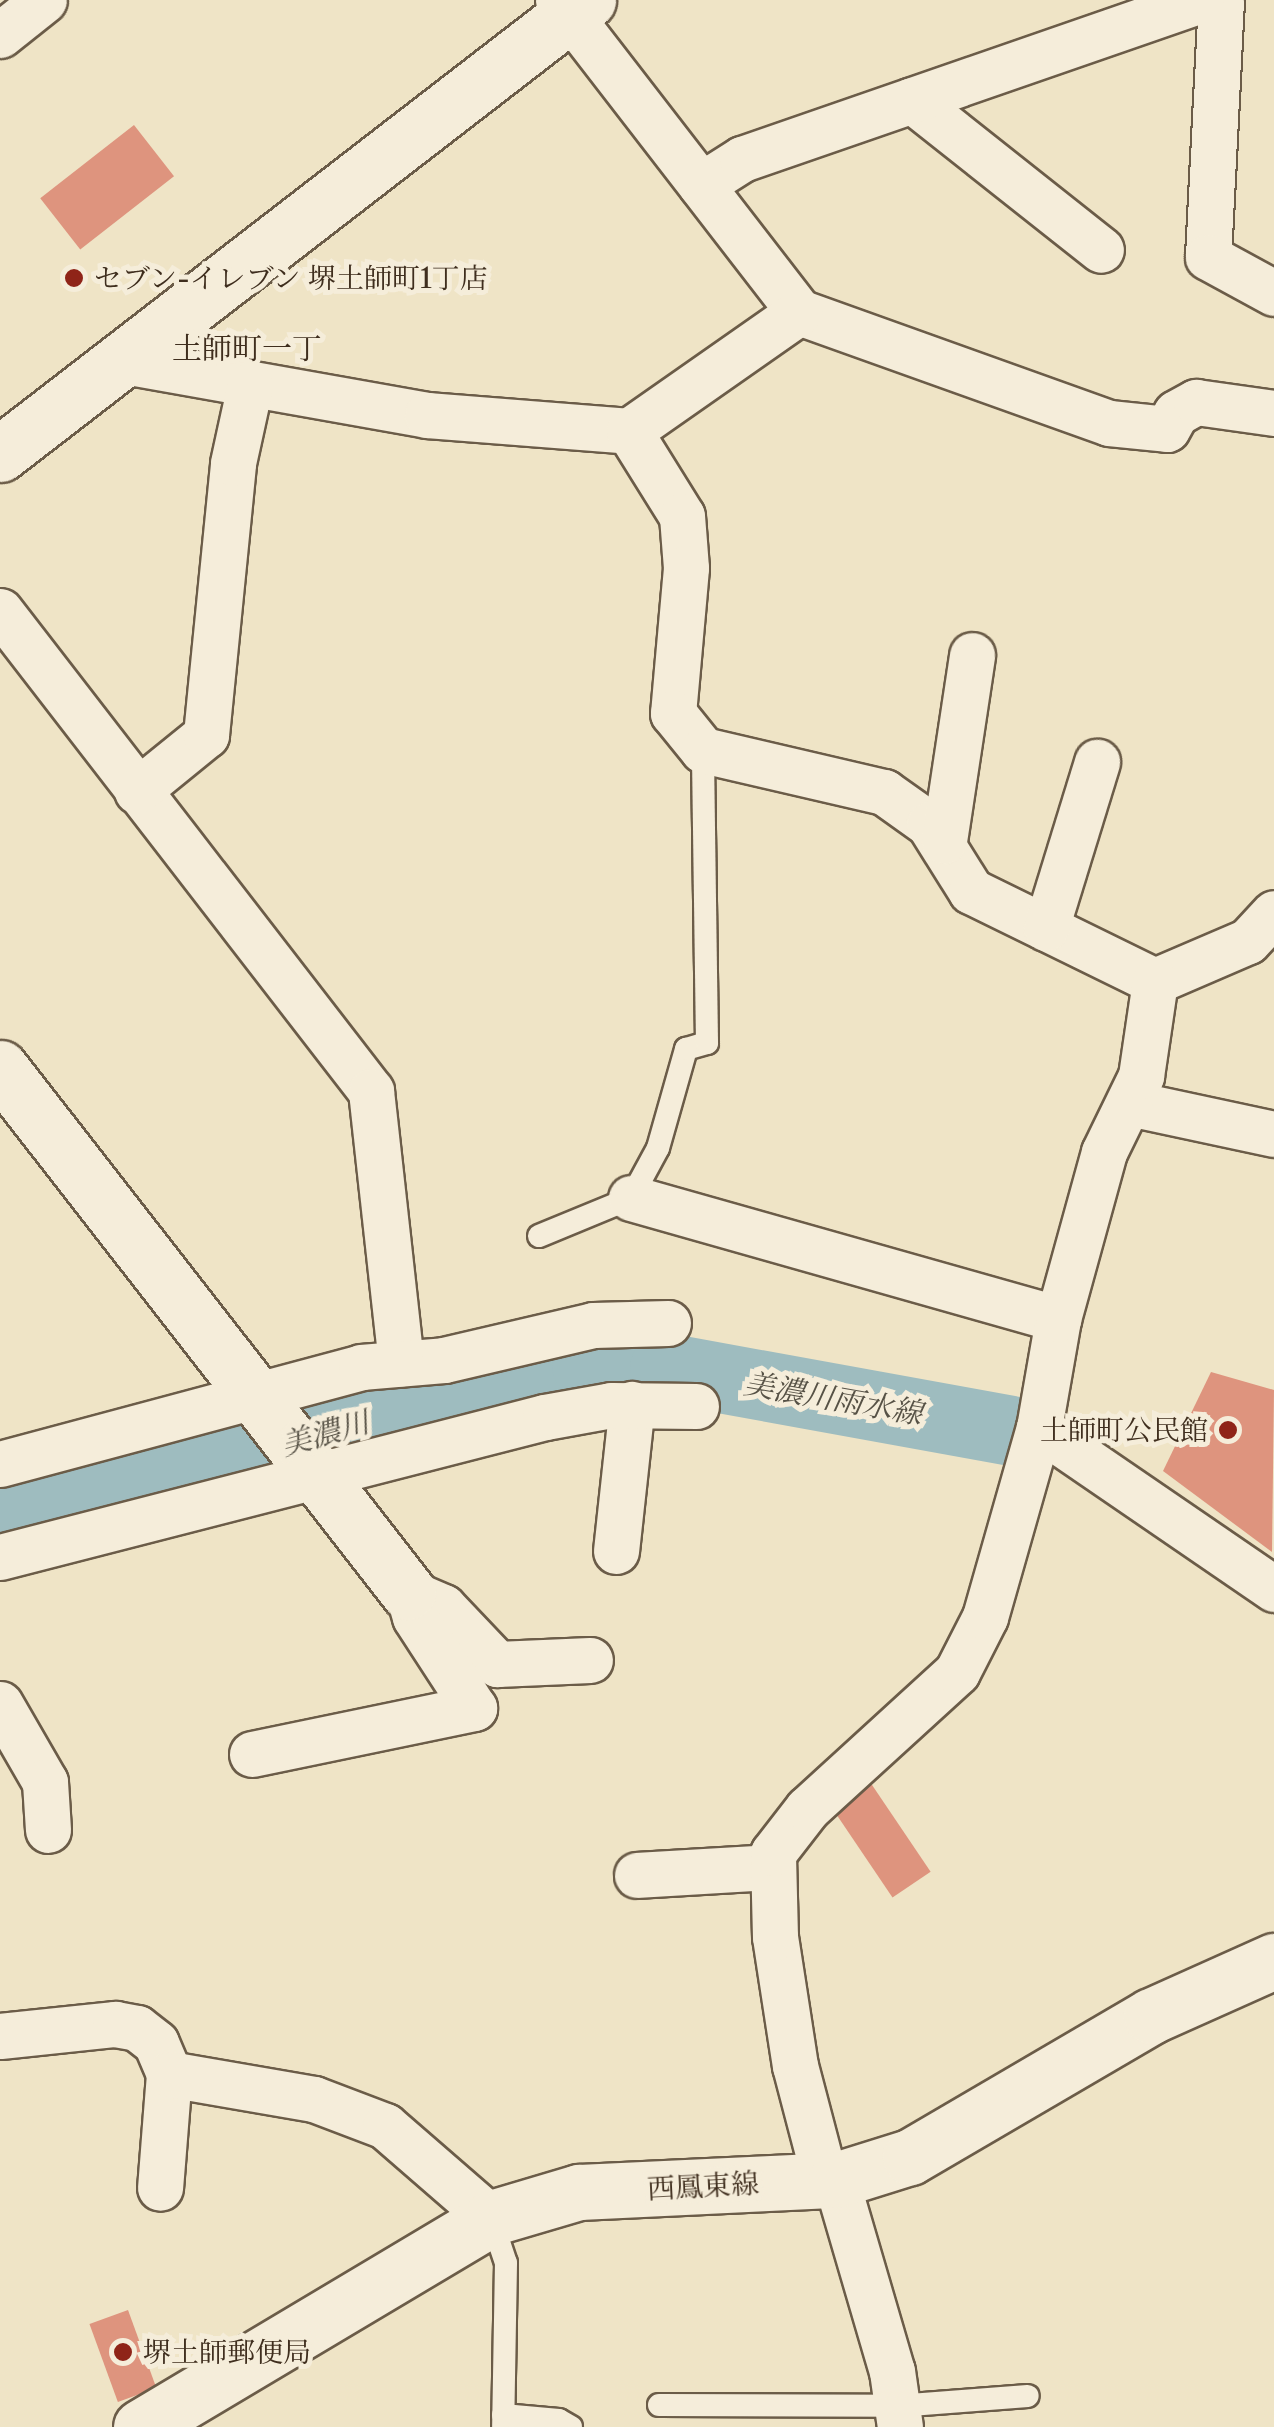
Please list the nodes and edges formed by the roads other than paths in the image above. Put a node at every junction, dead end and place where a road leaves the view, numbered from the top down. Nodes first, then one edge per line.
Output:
1 (44, 0) edge
2 (1200, 0) edge
3 (1221, 0) edge
4 (571, 5) edge
5 (0, 34) edge
6 (912, 100) junction
7 (701, 185) junction
8 (1102, 250) dead end
9 (1274, 292) edge
10 (799, 312) junction
11 (124, 361) junction
12 (250, 385) junction
13 (1274, 413) edge
14 (630, 431) junction
15 (0, 454) edge
16 (0, 610) edge
17 (972, 655) dead end
18 (703, 750) junction
19 (1096, 762) dead end
20 (138, 790) junction
21 (944, 841) junction
22 (1274, 912) edge
23 (1046, 928) junction
24 (1155, 981) junction
25 (0, 1068) edge
26 (1128, 1102) junction
27 (1274, 1134) edge
28 (631, 1198) junction
29 (539, 1236) dead end
30 (1058, 1319) junction
31 (668, 1323) dead end
32 (400, 1363) junction
33 (632, 1404) junction
34 (696, 1406) dead end
35 (1039, 1428) junction
36 (290, 1440) junction
37 (0, 1464) edge
38 (616, 1551) dead end
39 (0, 1557) edge
40 (1274, 1589) edge
41 (408, 1592) junction
42 (590, 1660) dead end
43 (0, 1704) edge
44 (252, 1754) dead end
45 (48, 1830) dead end
46 (772, 1867) junction
47 (636, 1875) dead end
48 (1274, 1962) edge
49 (0, 2036) edge
50 (170, 2074) junction
51 (831, 2180) junction
52 (160, 2188) dead end
53 (490, 2218) junction
54 (1028, 2396) dead end
55 (659, 2405) dead end
56 (898, 2416) edge
57 (503, 2421) edge
58 (141, 2427) edge
59 (571, 2427) edge

1 - 5 street
2 - 6 street
3 - 9 street
4 - 7 street
4 - 11 street
6 - 7 street
6 - 8 street
7 - 10 street
10 - 13 street
10 - 14 street
11 - 12 street
11 - 15 street
12 - 14 street
12 - 20 street
14 - 18 street
16 - 20 street
17 - 21 street
18 - 21 street
18 - 28 lane
19 - 23 street
20 - 32 street
21 - 23 street
22 - 24 street
23 - 24 street
24 - 26 street
25 - 36 street
26 - 27 street
26 - 30 street
28 - 29 lane
28 - 30 street
30 - 35 street
31 - 32 street
32 - 36 street
33 - 34 street
33 - 36 street
33 - 38 street
35 - 40 street
35 - 46 street
36 - 37 street
36 - 39 street
36 - 41 street
41 - 42 street
41 - 44 street
43 - 45 street
46 - 47 street
46 - 51 street
48 - 51 street, 西鳳東線
49 - 50 street
50 - 52 street
50 - 53 street
51 - 53 street, 西鳳東線
51 - 56 street
53 - 57 lane
53 - 58 street, 西鳳東線
54 - 56 lane
55 - 56 lane
57 - 59 lane

